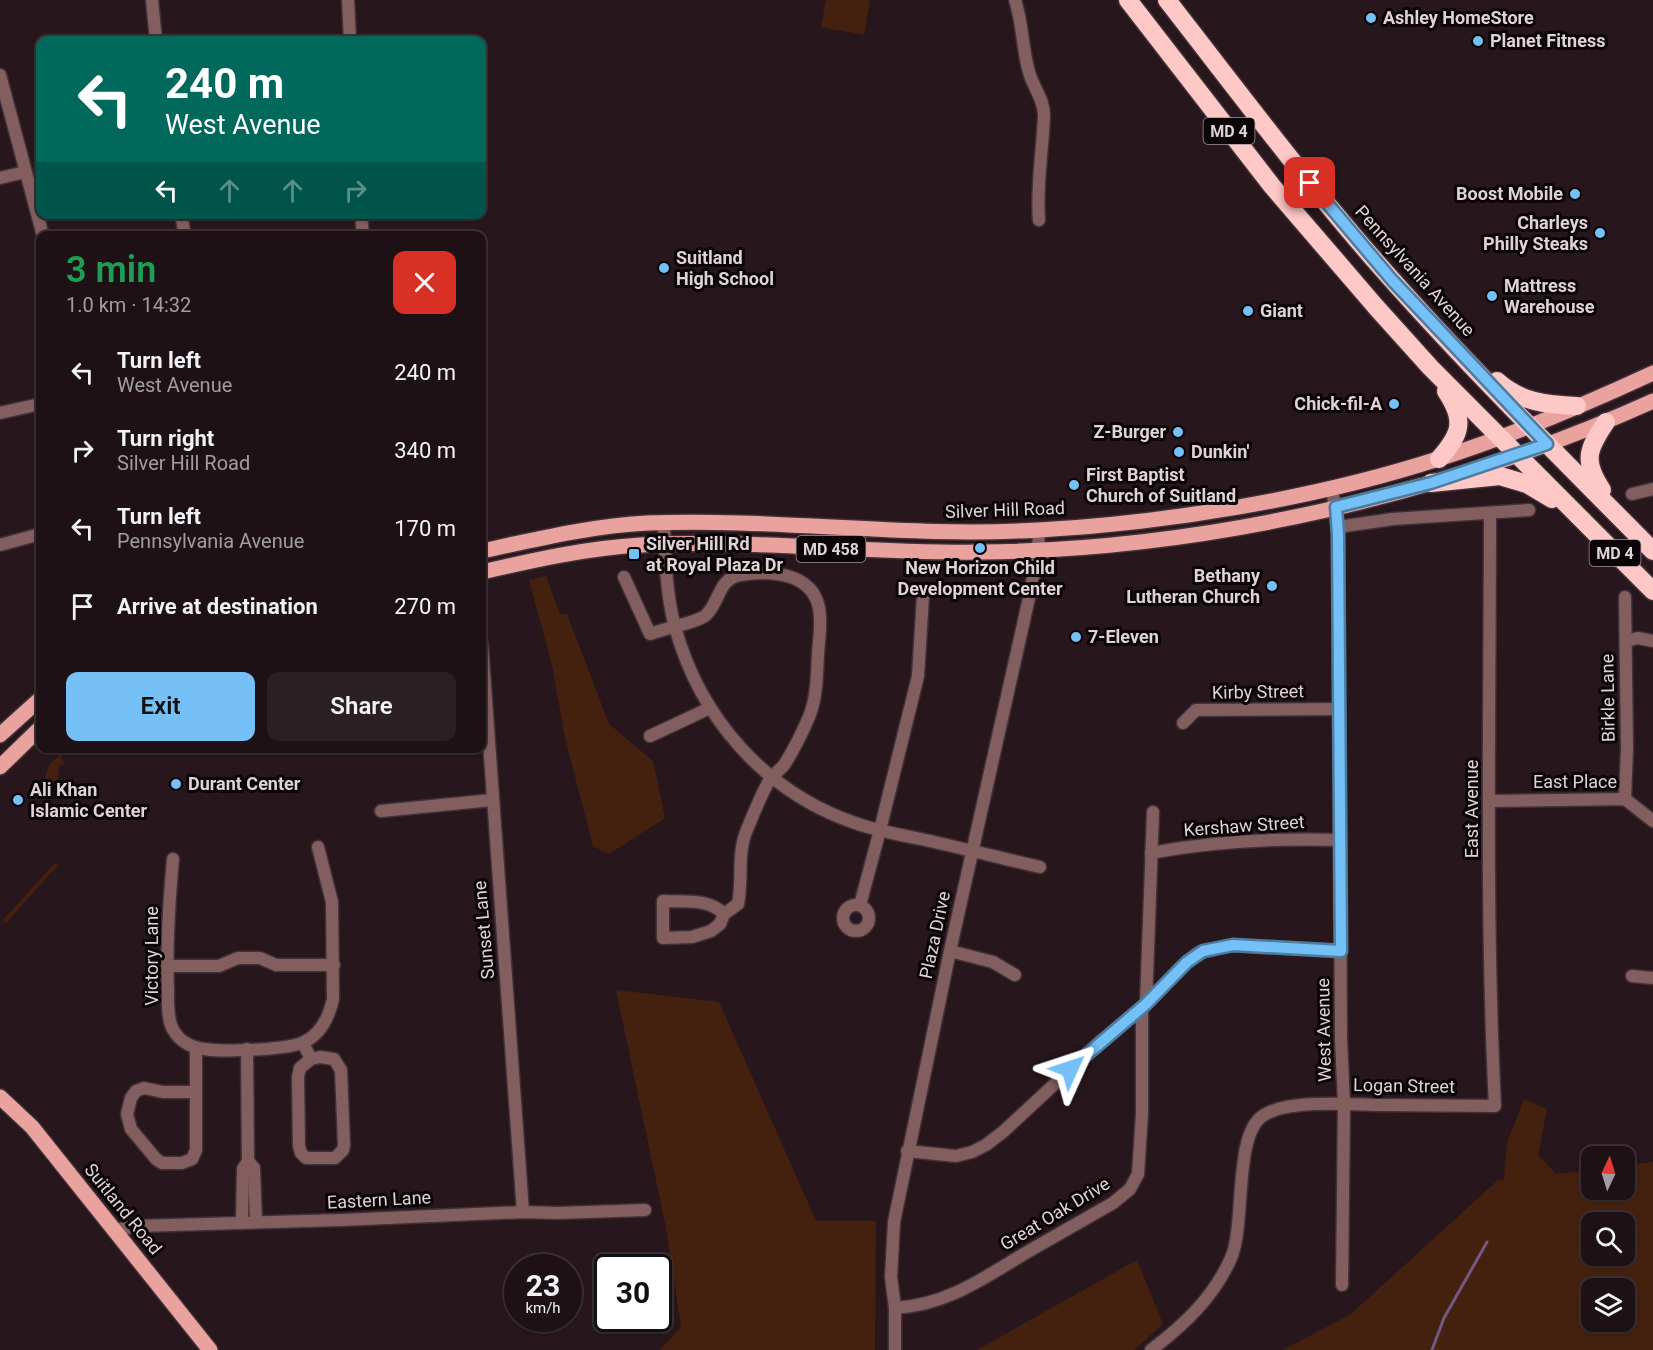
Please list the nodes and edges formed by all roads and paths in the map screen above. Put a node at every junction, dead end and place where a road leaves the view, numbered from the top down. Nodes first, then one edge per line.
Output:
1 (152, 0) edge
2 (348, 0) edge
3 (1015, 0) edge
4 (1128, 0) edge
5 (1167, 0) edge
6 (156, 36) edge
7 (350, 36) edge
8 (0, 75) edge
9 (25, 172) junction
10 (0, 178) edge
11 (36, 211) edge
12 (1039, 220) dead end
13 (1445, 338) junction
14 (1430, 367) junction
15 (1653, 373) edge
16 (1653, 401) edge
17 (36, 406) edge
18 (1577, 406) junction
19 (0, 412) edge
20 (1606, 422) junction
21 (1529, 426) junction
22 (1500, 437) junction
23 (1547, 444) junction
24 (1518, 455) junction
25 (1439, 459) junction
26 (1431, 483) junction
27 (1332, 487) junction
28 (1653, 489) edge
29 (1632, 494) dead end
30 (1336, 507) junction
31 (1529, 510) dead end
32 (1490, 513) junction
33 (1577, 515) junction
34 (1622, 519) junction
35 (664, 523) junction
36 (1338, 527) junction
37 (1039, 530) junction
38 (36, 535) edge
39 (665, 544) junction
40 (0, 545) edge
41 (486, 550) edge
42 (1038, 550) junction
43 (1653, 551) edge
44 (486, 571) edge
45 (624, 577) dead end
46 (1653, 591) edge
47 (923, 596) dead end
48 (1625, 597) dead end
49 (674, 625) junction
50 (1626, 640) junction
51 (1653, 641) edge
52 (36, 703) edge
53 (486, 707) edge
54 (710, 708) junction
55 (1339, 709) junction
56 (1183, 723) dead end
57 (36, 732) edge
58 (0, 735) edge
59 (650, 735) dead end
60 (0, 767) edge
61 (771, 778) junction
62 (1625, 799) junction
63 (492, 800) junction
64 (1489, 801) junction
65 (381, 811) dead end
66 (1153, 812) dead end
67 (1653, 821) edge
68 (880, 830) junction
69 (1340, 840) junction
70 (318, 847) dead end
71 (972, 850) junction
72 (1151, 853) junction
73 (173, 859) dead end
74 (1040, 867) dead end
75 (860, 905) dead end
76 (724, 914) junction
77 (950, 951) junction
78 (1341, 951) junction
79 (334, 965) junction
80 (167, 966) junction
81 (1015, 975) dead end
82 (1632, 976) dead end
83 (1653, 978) edge
84 (1144, 1005) junction
85 (303, 1043) junction
86 (196, 1047) junction
87 (247, 1049) junction
88 (311, 1059) junction
89 (196, 1092) junction
90 (0, 1097) edge
91 (1344, 1103) junction
92 (1495, 1106) joint
93 (907, 1151) junction
94 (248, 1161) junction
95 (645, 1210) dead end
96 (523, 1212) junction
97 (242, 1222) junction
98 (256, 1222) junction
99 (115, 1230) junction
100 (1342, 1285) dead end
101 (895, 1308) junction
102 (210, 1350) edge
103 (895, 1350) edge
104 (1151, 1350) edge

1 - 6 street
2 - 7 street
3 - 12 street
4 - 14 highway, MD 4
5 - 13 highway, Pennsylvania Avenue / MD 4
8 - 9 street
9 - 10 street
9 - 11 street
13 - 18 highway
13 - 21 highway, Pennsylvania Avenue / MD 4
14 - 22 highway, MD 4
14 - 25 highway
15 - 18 main road, Silver Hill Road / MD 458
16 - 20 main road, MD 458
17 - 19 street
18 - 21 main road, Silver Hill Road / MD 458
20 - 23 main road, MD 458
20 - 34 highway
21 - 22 main road, Silver Hill Road / MD 458
21 - 23 highway, Pennsylvania Avenue / MD 4
22 - 24 highway, MD 4
22 - 25 main road, Silver Hill Road / MD 458
23 - 24 main road, MD 458
23 - 34 highway, Pennsylvania Avenue / MD 4
24 - 26 main road, MD 458
24 - 33 highway, MD 4
25 - 27 main road, Silver Hill Road / MD 458
26 - 30 main road, MD 458
26 - 33 highway
27 - 30 street, West Avenue
27 - 37 main road, Silver Hill Road / MD 458
28 - 29 street
30 - 36 street, West Avenue
30 - 42 main road, MD 458
31 - 32 street
32 - 36 street
32 - 64 street, East Avenue
33 - 46 highway, MD 4
34 - 43 highway, Pennsylvania Avenue / MD 4
35 - 37 main road, Silver Hill Road / MD 458
35 - 39 street
35 - 41 main road, Silver Hill Road / MD 458
36 - 55 street, West Avenue
37 - 42 street, Plaza Drive
38 - 40 street
39 - 42 main road, MD 458
39 - 44 main road, MD 458
39 - 49 street
42 - 71 street, Plaza Drive
45 - 49 street
47 - 68 street
48 - 50 street, Birkle Lane
49 - 54 street
49 - 61 street
50 - 51 street
50 - 62 street, Birkle Lane
52 - 58 main road
53 - 63 street, Sunset Lane
54 - 59 street
54 - 61 street
55 - 56 street, Kirby Street
55 - 69 street, West Avenue
57 - 60 main road
61 - 68 street
61 - 76 street
62 - 64 street, East Place
62 - 67 street, East Place
63 - 65 street
63 - 96 street, Sunset Lane
64 - 92 street, East Avenue
66 - 72 street, Great Oak Drive
68 - 71 street
68 - 75 street
69 - 72 street, Kershaw Street
69 - 78 street, West Avenue
70 - 79 street
71 - 74 street
71 - 77 street, Plaza Drive
72 - 84 street, Great Oak Drive
73 - 80 street, Victory Lane
76 - 76 street
77 - 81 street
77 - 93 street, Plaza Drive
78 - 84 street
78 - 91 street, West Avenue
79 - 80 street
79 - 85 street
80 - 86 street, Victory Lane
82 - 83 street
84 - 93 street
84 - 101 street, Great Oak Drive
85 - 87 street
85 - 88 street
86 - 87 street
86 - 89 street
87 - 94 street
88 - 88 street
89 - 89 street
90 - 99 main road, Suitland Road
91 - 92 street, Logan Street
91 - 100 street, West Avenue
91 - 104 street, Logan Street
93 - 101 street, Plaza Drive
94 - 97 street
94 - 98 street
95 - 96 street, Eastern Lane
96 - 98 street, Eastern Lane
97 - 98 street, Eastern Lane
97 - 99 street, Eastern Lane
99 - 102 main road, Suitland Road
101 - 103 street, Plaza Drive

